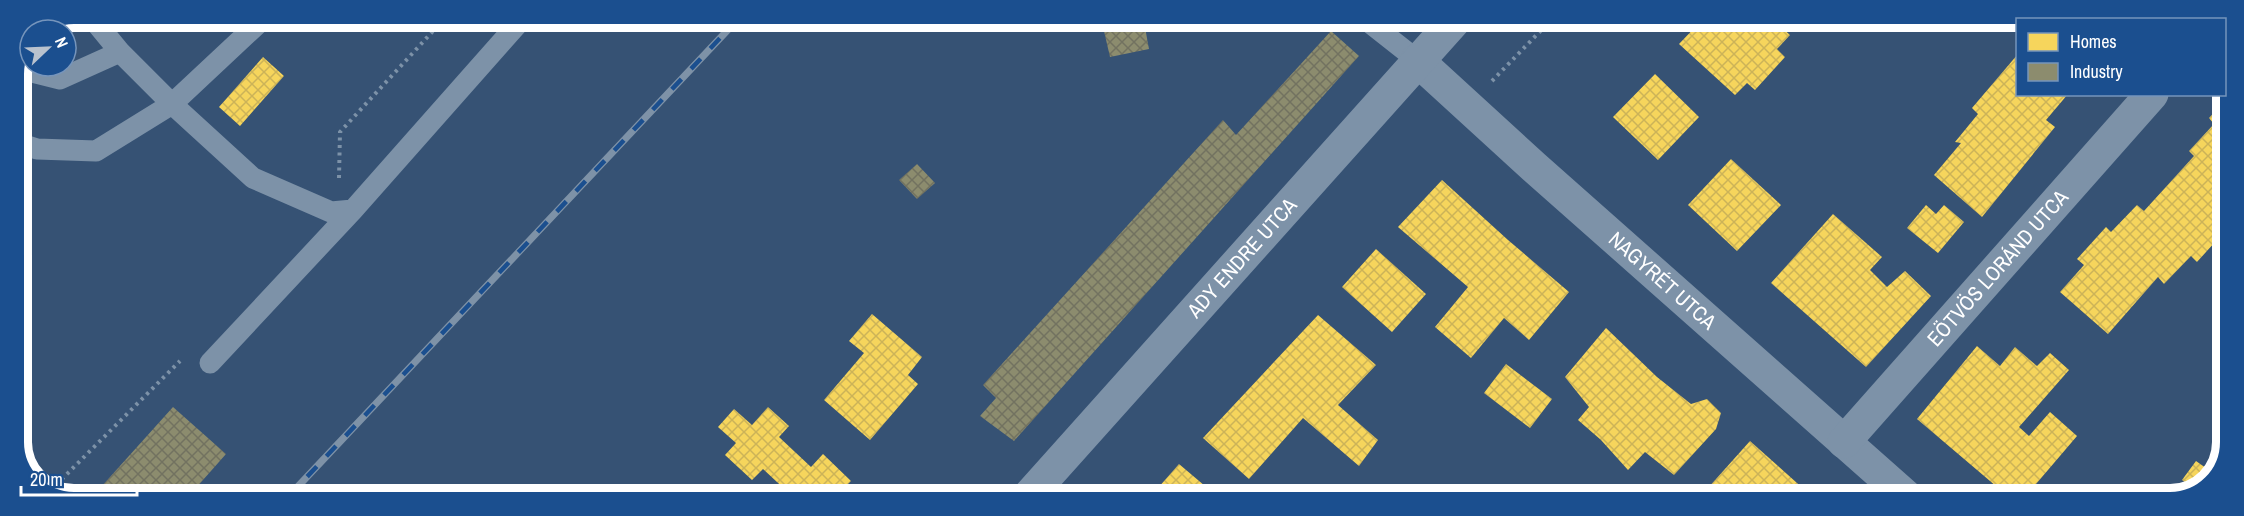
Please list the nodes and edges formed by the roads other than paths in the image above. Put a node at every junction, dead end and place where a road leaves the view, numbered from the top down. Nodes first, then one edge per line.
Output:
1 (100, 28) edge
2 (253, 28) edge
3 (514, 28) edge
4 (1377, 28) edge
5 (1448, 28) edge
6 (120, 52) junction
7 (1418, 60) junction
8 (78, 71) edge
9 (2150, 96) edge
10 (172, 104) junction
11 (28, 146) edge
12 (353, 210) junction
13 (210, 363) dead end
14 (1844, 442) junction
15 (1036, 488) edge
16 (1897, 488) edge

1 - 6 lane
2 - 10 lane
3 - 12 lane
4 - 7 lane
5 - 7 street, ADY ENDRE UTCA
6 - 8 lane
6 - 10 lane
7 - 14 street, NAGYRÉT UTCA
7 - 15 street, ADY ENDRE UTCA
9 - 14 street, EÖTVÖS LORÁND UTCA
10 - 11 lane
10 - 12 lane
12 - 13 lane
14 - 16 street, NAGYRÉT UTCA

